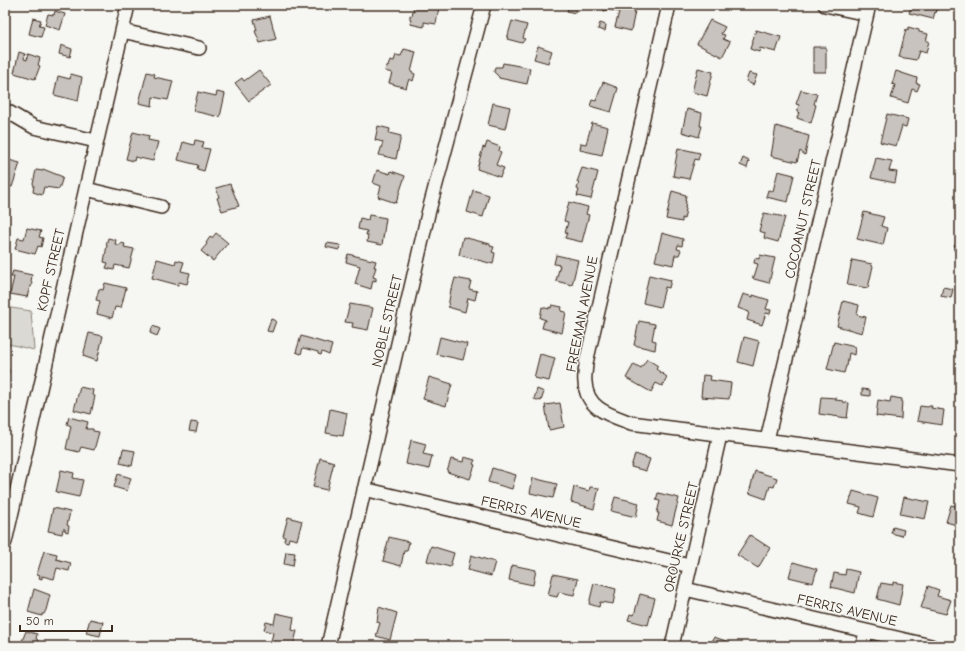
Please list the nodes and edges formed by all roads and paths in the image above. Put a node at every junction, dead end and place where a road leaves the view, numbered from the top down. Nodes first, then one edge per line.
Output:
1 (128, 5) edge
2 (484, 5) edge
3 (669, 5) edge
4 (825, 5) edge
5 (868, 10) edge
6 (122, 30) junction
7 (199, 48) dead end
8 (5, 110) edge
9 (96, 141) junction
10 (86, 189) junction
11 (160, 207) dead end
12 (720, 435) junction
13 (767, 440) junction
14 (960, 465) edge
15 (364, 489) junction
16 (5, 542) edge
17 (690, 566) junction
18 (685, 589) junction
19 (866, 631) junction
20 (328, 646) edge
21 (672, 646) edge
22 (862, 646) edge
23 (931, 646) edge

1 - 6 street, KOPF STREET
2 - 15 street, NOBLE STREET
3 - 12 street, FREEMAN AVENUE
4 - 5 street
5 - 13 street, COCOANUT STREET
6 - 7 street
6 - 9 street, KOPF STREET
8 - 9 street
9 - 10 street, KOPF STREET
10 - 11 street
10 - 16 street, KOPF STREET
12 - 13 street, FREEMAN AVENUE
12 - 17 street, OROURKE STREET
13 - 14 street, FREEMAN AVENUE
15 - 17 street, FERRIS AVENUE
15 - 20 street, NOBLE STREET
17 - 18 street, OROURKE STREET
18 - 19 street, FERRIS AVENUE
18 - 21 street, OROURKE STREET
19 - 22 street
19 - 23 street, FERRIS AVENUE

